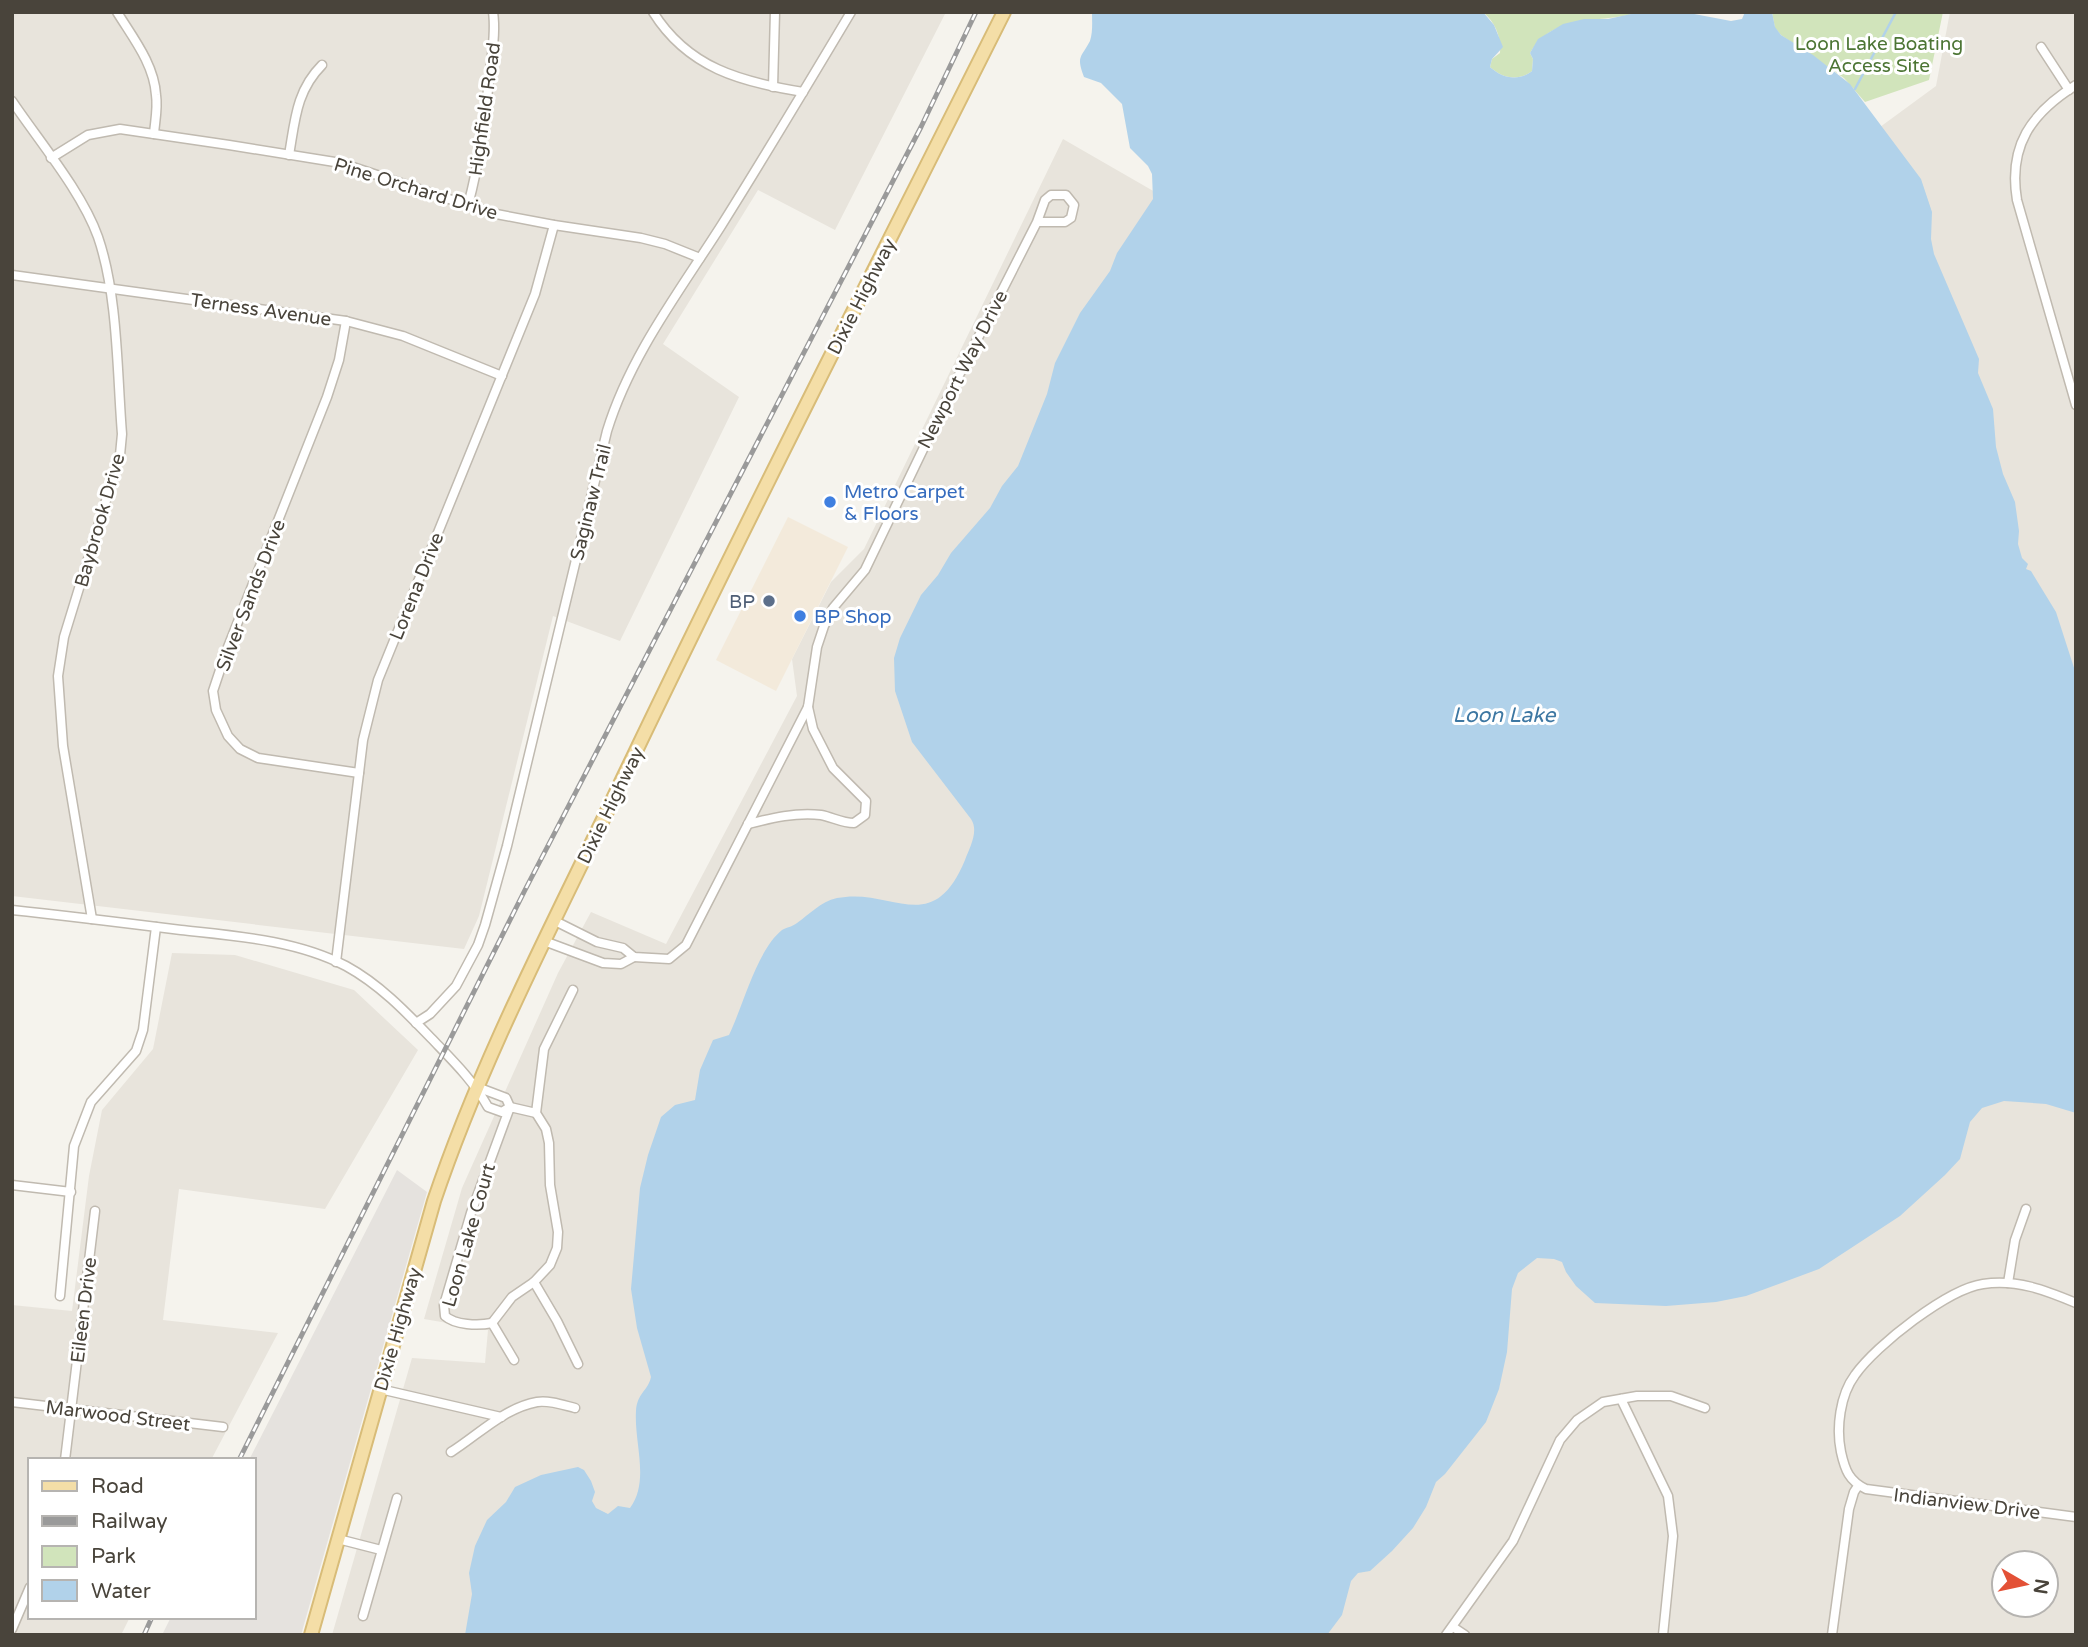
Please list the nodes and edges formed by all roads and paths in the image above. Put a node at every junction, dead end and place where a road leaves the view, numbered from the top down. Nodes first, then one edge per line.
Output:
1 (117, 12) edge
2 (493, 12) edge
3 (653, 12) edge
4 (775, 12) edge
5 (851, 12) edge
6 (1004, 12) edge
7 (2041, 47) dead end
8 (322, 65) dead end
9 (773, 87) junction
10 (2072, 88) edge
11 (803, 92) junction
12 (12, 101) edge
13 (154, 134) junction
14 (289, 155) junction
15 (51, 158) junction
16 (468, 205) junction
17 (1037, 222) junction
18 (554, 225) junction
19 (700, 258) junction
20 (12, 275) edge
21 (110, 287) junction
22 (346, 321) junction
23 (502, 376) junction
24 (2076, 405) edge
25 (808, 707) junction
26 (359, 773) junction
27 (748, 824) junction
28 (12, 910) edge
29 (92, 919) junction
30 (555, 921) junction
31 (156, 927) junction
32 (544, 941) junction
33 (634, 957) junction
34 (336, 962) junction
35 (573, 990) dead end
36 (416, 1023) junction
37 (477, 1087) junction
38 (510, 1108) junction
39 (536, 1114) junction
40 (12, 1185) edge
41 (71, 1192) junction
42 (2026, 1209) dead end
43 (95, 1211) dead end
44 (534, 1282) junction
45 (2008, 1283) junction
46 (60, 1296) dead end
47 (2076, 1303) edge
48 (492, 1323) junction
49 (514, 1360) dead end
50 (578, 1364) dead end
51 (380, 1390) junction
52 (1621, 1399) junction
53 (12, 1402) edge
54 (575, 1408) dead end
55 (1706, 1408) dead end
56 (71, 1410) junction
57 (502, 1417) junction
58 (223, 1427) dead end
59 (451, 1452) dead end
60 (65, 1458) edge
61 (1858, 1486) junction
62 (397, 1498) dead end
63 (2076, 1517) edge
64 (338, 1539) junction
65 (381, 1550) junction
66 (28, 1592) edge
67 (363, 1616) dead end
68 (1453, 1627) junction
69 (12, 1629) edge
70 (311, 1635) edge
71 (1446, 1635) edge
72 (1465, 1635) edge
73 (1663, 1635) edge
74 (1832, 1635) edge

1 - 13 street
2 - 16 street, Highfield Road
3 - 9 street
4 - 9 street
5 - 11 street, Saginaw Trail
6 - 30 main road, Dixie Highway
7 - 10 street
8 - 14 street
9 - 11 street
10 - 24 street
11 - 19 street, Saginaw Trail
12 - 15 street, Baybrook Drive
13 - 14 street, Pine Orchard Drive
13 - 15 street, Pine Orchard Drive
14 - 16 street, Pine Orchard Drive
15 - 21 street, Baybrook Drive
16 - 18 street, Pine Orchard Drive
17 - 17 street, Newport Way Drive
17 - 25 street, Newport Way Drive
18 - 19 street, Pine Orchard Drive
18 - 23 street, Lorena Drive
19 - 36 street, Saginaw Trail
20 - 21 street, Terness Avenue
21 - 22 street, Terness Avenue
21 - 29 street, Baybrook Drive
22 - 23 street, Terness Avenue
22 - 26 street, Silver Sands Drive
23 - 26 street, Lorena Drive
25 - 27 street, Newport Way Drive
25 - 27 street, Newport Way Drive
26 - 34 street, Lorena Drive
27 - 33 street, Newport Way Drive
28 - 29 street
29 - 31 street
30 - 32 main road, Dixie Highway
30 - 33 street, Newport Way Drive
31 - 34 street
31 - 41 street
32 - 33 street, Newport Way Drive
32 - 37 main road, Dixie Highway
34 - 36 street
35 - 39 street
36 - 37 street
37 - 38 street
37 - 38 street
37 - 51 main road, Dixie Highway
38 - 39 street
38 - 48 street, Loon Lake Court
39 - 44 street
40 - 41 street
41 - 46 street
42 - 45 street
43 - 56 street, Eileen Drive
44 - 48 street
44 - 50 street
45 - 47 street
45 - 61 street
48 - 49 street
51 - 57 street
51 - 64 main road, Dixie Highway
52 - 55 street
52 - 68 street
52 - 73 street
53 - 56 street, Marwood Street
54 - 57 street
56 - 58 street, Marwood Street
56 - 60 street, Eileen Drive
57 - 59 street
61 - 63 street, Indianview Drive
61 - 74 street
62 - 65 street
64 - 65 street
64 - 70 main road, Dixie Highway
65 - 67 street
66 - 69 street
68 - 71 street
68 - 72 street

